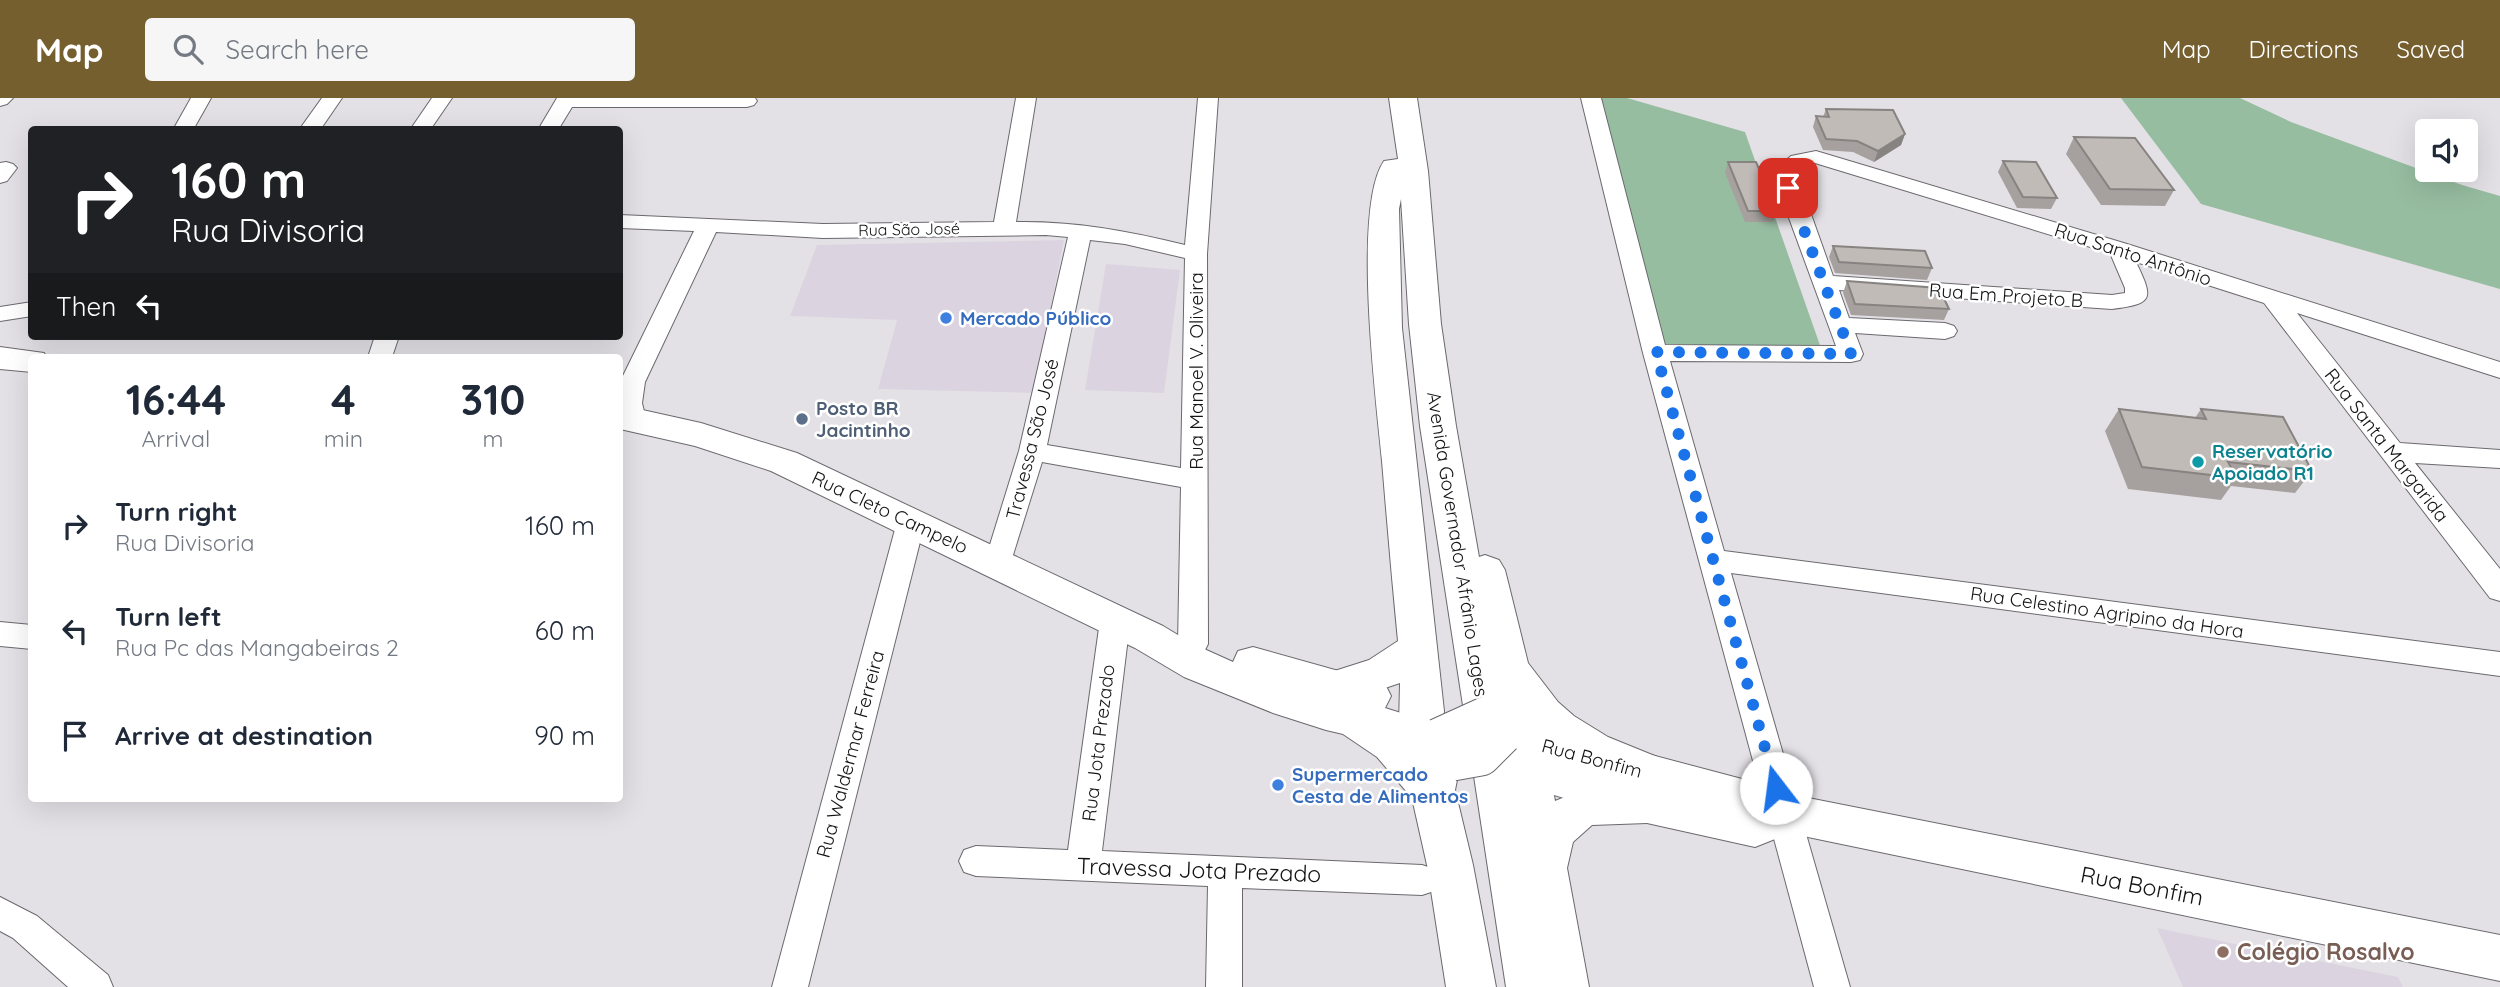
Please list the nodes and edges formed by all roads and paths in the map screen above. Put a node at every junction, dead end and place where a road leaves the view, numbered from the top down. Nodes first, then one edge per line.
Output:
1 (201, 98) edge
2 (332, 98) edge
3 (442, 98) edge
4 (1026, 98) edge
5 (1208, 98) edge
6 (1387, 98) edge
7 (1404, 98) edge
8 (1591, 98) edge
9 (566, 99) edge
10 (747, 101) dead end
11 (185, 126) edge
12 (312, 126) edge
13 (422, 126) edge
14 (550, 126) edge
15 (1404, 169) junction
16 (623, 221) edge
17 (708, 225) junction
18 (1004, 227) junction
19 (1080, 232) junction
20 (2119, 249) junction
21 (1196, 254) junction
22 (1824, 282) junction
23 (2273, 299) junction
24 (28, 310) edge
25 (0, 314) edge
26 (1840, 325) junction
27 (1945, 331) dead end
28 (1656, 352) junction
29 (0, 358) edge
30 (28, 361) edge
31 (2500, 370) edge
32 (626, 419) edge
33 (1032, 451) junction
34 (2392, 452) junction
35 (2500, 459) edge
36 (1196, 480) junction
37 (911, 522) junction
38 (1715, 560) junction
39 (998, 564) junction
40 (2500, 590) edge
41 (1132, 629) junction
42 (0, 634) edge
43 (28, 637) edge
44 (1193, 644) junction
45 (1419, 648) junction
46 (2500, 664) edge
47 (1346, 704) junction
48 (1508, 726) junction
49 (1433, 740) junction
50 (1652, 790) junction
51 (1783, 813) junction
52 (976, 861) dead end
53 (1083, 865) junction
54 (1224, 870) junction
55 (1544, 870) junction
56 (1422, 880) dead end
57 (0, 913) edge
58 (2500, 958) edge
59 (95, 987) edge
60 (790, 987) edge
61 (1224, 987) edge
62 (1471, 987) edge
63 (1505, 987) edge
64 (1531, 987) edge
65 (1564, 987) edge
66 (1832, 987) edge

1 - 11 street
2 - 12 street
3 - 13 street
4 - 18 street
5 - 21 street, Rua Manoel V. Oliveira
6 - 15 main road, Avenida Governador Afrânio Lages
7 - 15 main road, Avenida Governador Afrânio Lages
8 - 28 street
9 - 10 street
9 - 14 street
15 - 45 main road
15 - 48 main road
15 - 63 main road, Avenida Governador Afrânio Lages
15 - 64 main road, Avenida Governador Afrânio Lages
16 - 17 street, Rua São José
17 - 18 street, Rua São José
17 - 32 street
18 - 19 street, Rua São José
19 - 21 street, Rua São José
19 - 33 street, Travessa São José
20 - 22 street, Rua Em Projeto B
20 - 22 street, Rua Santo Antônio
20 - 23 street, Rua Santo Antônio
21 - 36 street, Rua Manoel V. Oliveira
22 - 26 street
23 - 31 street, Rua Santo Antônio
23 - 34 street, Rua Santa Margarida
24 - 25 street
26 - 27 street
26 - 28 street
28 - 38 street
29 - 30 main road
32 - 37 main road, Rua Cleto Campelo
33 - 36 street
33 - 39 street, Travessa São José
34 - 35 street
34 - 40 street, Rua Santa Margarida
36 - 44 street, Rua Manoel V. Oliveira
37 - 39 main road, Rua Cleto Campelo
37 - 60 street, Rua Waldermar Ferreira
38 - 46 street, Rua Celestino Agripino da Hora
38 - 51 street
39 - 41 main road, Rua Cleto Campelo
41 - 44 main road, Rua Cleto Campelo
41 - 47 main road, Rua Cleto Campelo
41 - 53 street, Rua Jota Prezado
42 - 43 street
44 - 47 main road, Rua Cleto Campelo
45 - 47 main road
45 - 49 main road
47 - 49 main road, Rua Cleto Campelo
47 - 49 main road
48 - 49 main road, bridge
48 - 50 main road, Rua Bonfim
48 - 50 main road
48 - 55 main road
49 - 62 main road
50 - 51 main road, Rua Bonfim
50 - 55 main road
51 - 58 main road, Rua Bonfim
51 - 66 street
52 - 53 street, Travessa Jota Prezado
53 - 54 street, Travessa Jota Prezado
54 - 56 street, Travessa Jota Prezado
54 - 61 street
55 - 65 main road
57 - 59 street

